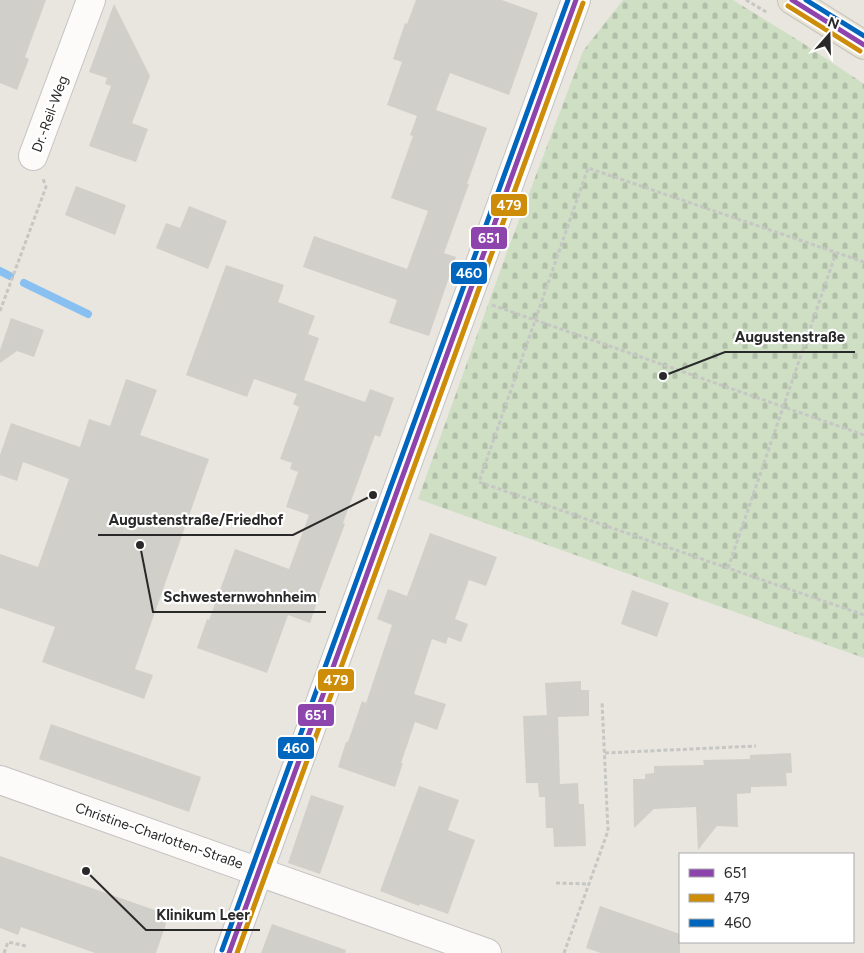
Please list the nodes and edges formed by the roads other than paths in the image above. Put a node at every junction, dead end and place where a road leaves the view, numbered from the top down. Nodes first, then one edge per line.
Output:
1 (91, 0) edge
2 (576, 0) edge
3 (792, 0) edge
4 (864, 45) edge
5 (33, 156) road end
6 (0, 780) edge
7 (259, 871) junction
8 (229, 953) edge
9 (487, 953) edge

1 - 5 street, Dr.-Reil-Weg
2 - 7 street
3 - 4 highway
6 - 7 street, Christine-Charlotten-Straße
7 - 8 street
7 - 9 street, Christine-Charlotten-Straße

